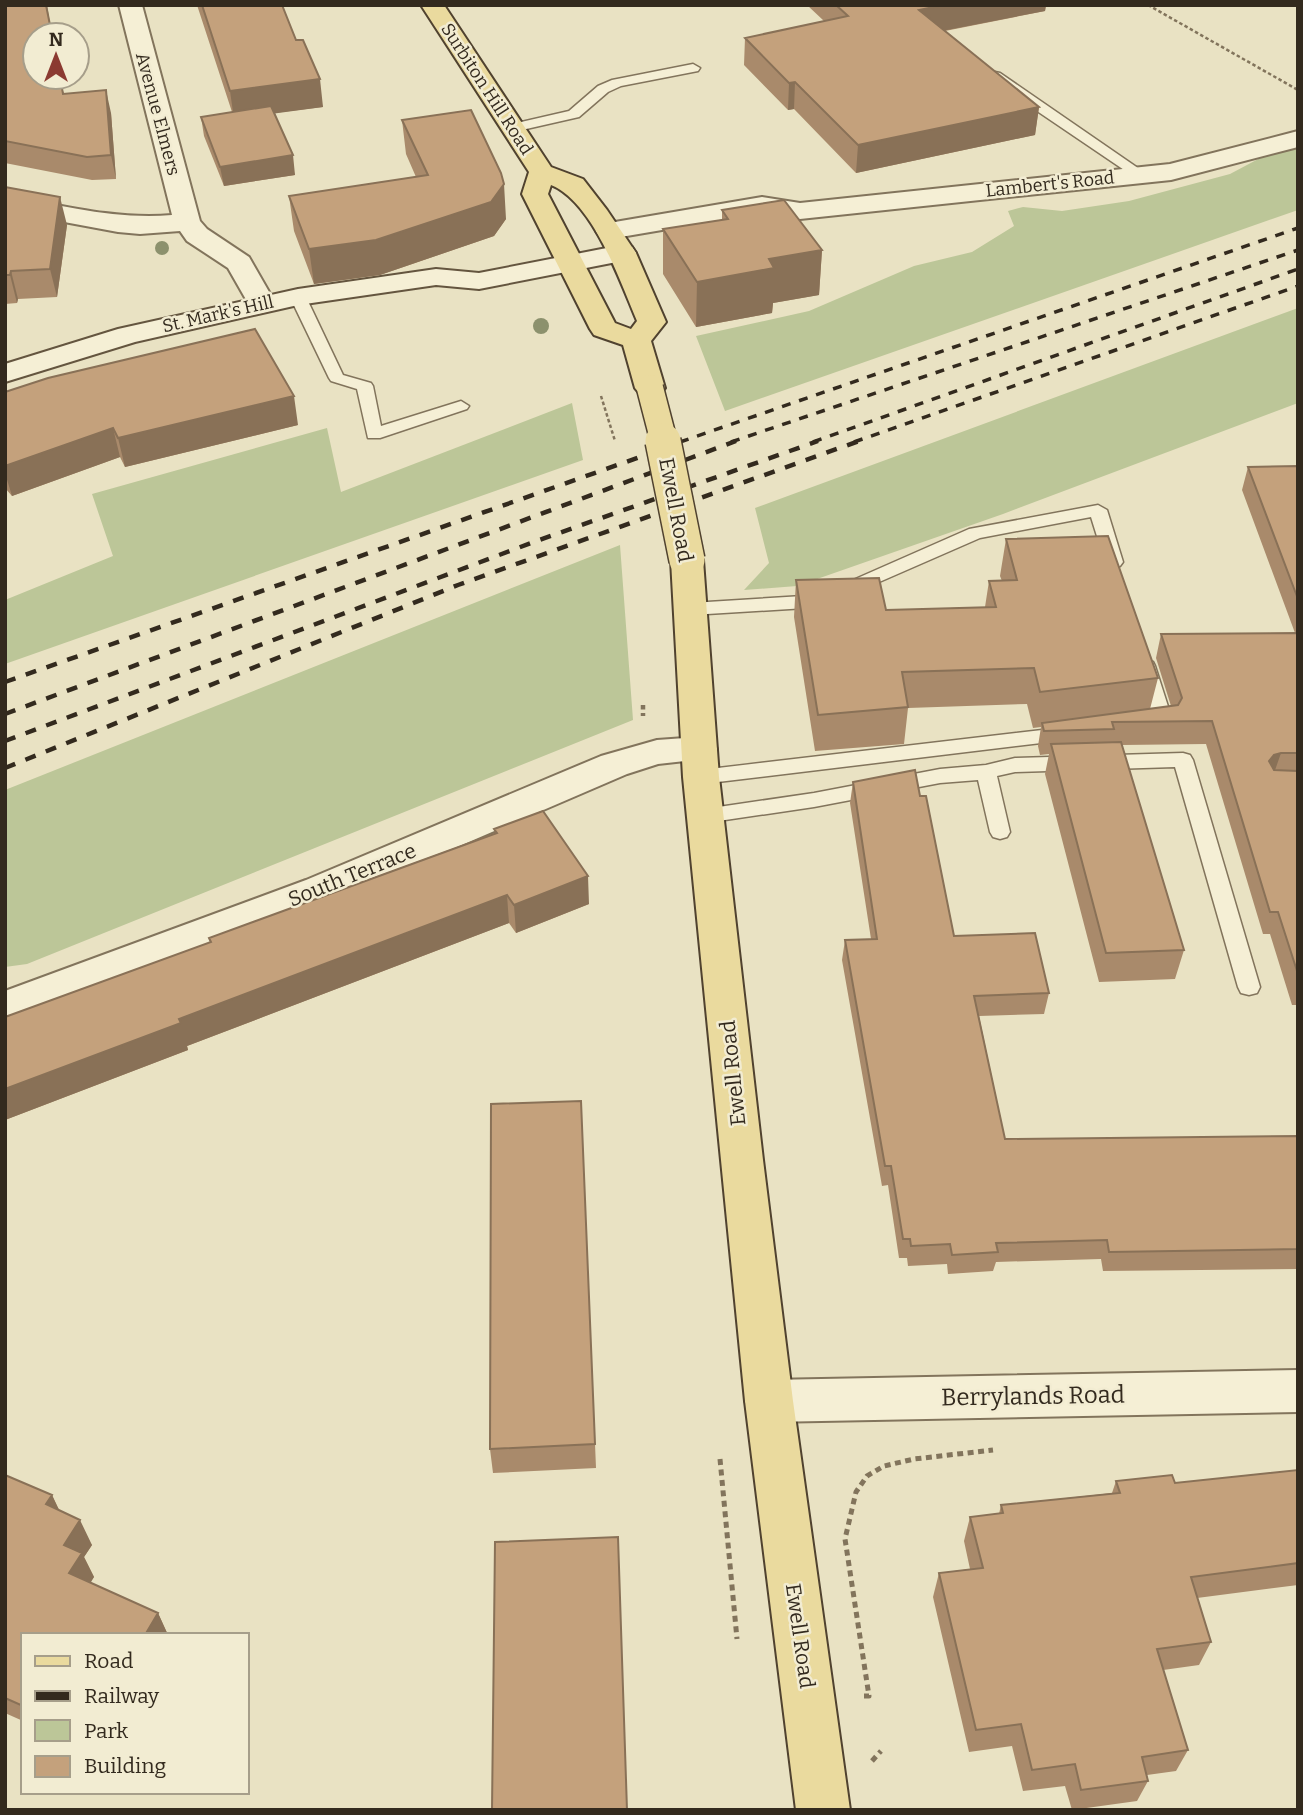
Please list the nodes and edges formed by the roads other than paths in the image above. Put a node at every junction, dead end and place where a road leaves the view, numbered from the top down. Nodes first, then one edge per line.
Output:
1 (130, 5) edge
2 (432, 5) edge
3 (693, 68) dead end
4 (984, 69) edge
5 (513, 128) junction
6 (1298, 139) edge
7 (542, 172) junction
8 (1141, 175) junction
9 (5, 203) edge
10 (187, 222) junction
11 (616, 242) junction
12 (565, 252) junction
13 (298, 297) junction
14 (262, 304) junction
15 (636, 340) junction
16 (5, 373) edge
17 (461, 406) dead end
18 (1118, 576) edge
19 (691, 609) junction
20 (1139, 643) edge
21 (1135, 725) edge
22 (1081, 732) edge
23 (986, 772) junction
24 (702, 781) junction
25 (1000, 832) dead end
26 (1249, 987) dead end
27 (5, 1007) edge
28 (1297, 1392) edge
29 (769, 1401) junction
30 (823, 1810) edge

1 - 10 street, Avenue Elmers
2 - 5 main road, Surbiton Hill Road
3 - 5 lane
4 - 8 lane
5 - 7 main road, Surbiton Hill Road
6 - 8 street, Lambert's Road
7 - 11 main road, Surbiton Hill Road
7 - 12 main road, Surbiton Hill Road
8 - 11 street, Lambert's Road
9 - 10 street
10 - 14 street
11 - 12 street, Lambert's Road
11 - 15 main road
12 - 13 street, St. Mark's Hill
12 - 15 main road
13 - 14 street, St. Mark's Hill
13 - 17 lane
14 - 16 street, St. Mark's Hill
15 - 19 main road, Ewell Road, bridge
18 - 19 lane
19 - 24 main road, Ewell Road
20 - 21 lane
22 - 24 lane
23 - 24 lane
23 - 25 lane
23 - 26 lane
24 - 27 street, South Terrace
24 - 29 main road, Ewell Road
28 - 29 street, Berrylands Road
29 - 30 main road, Ewell Road

